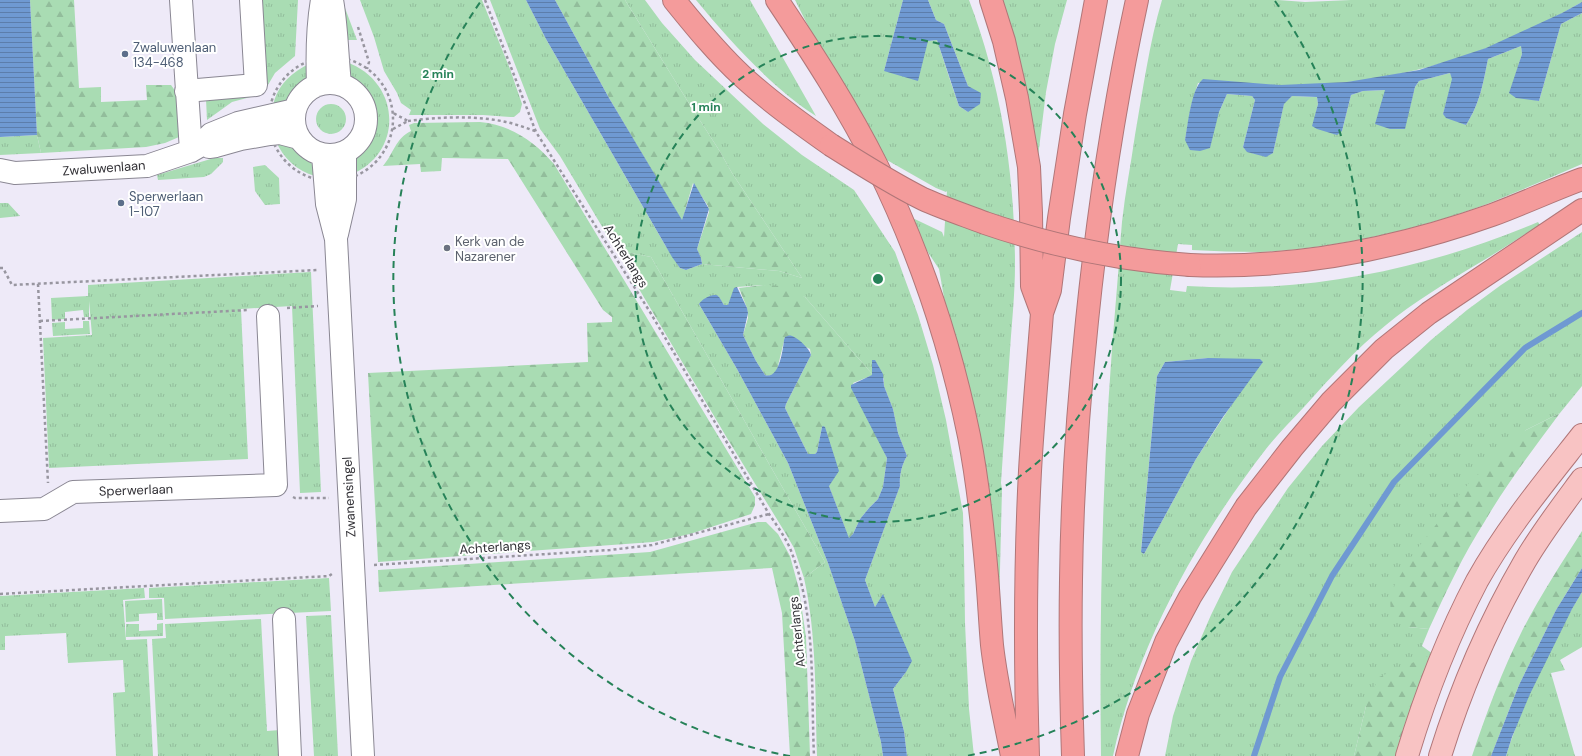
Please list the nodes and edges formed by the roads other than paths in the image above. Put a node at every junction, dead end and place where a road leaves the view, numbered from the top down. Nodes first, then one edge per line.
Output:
1 (181, 0) edge
2 (252, 0) edge
3 (322, 0) edge
4 (332, 0) edge
5 (674, 0) edge
6 (777, 0) edge
7 (991, 0) edge
8 (1096, 0) edge
9 (1137, 0) edge
10 (327, 58) junction
11 (340, 84) junction
12 (318, 85) junction
13 (186, 91) junction
14 (295, 110) junction
15 (299, 138) junction
16 (194, 149) junction
17 (345, 152) junction
18 (323, 155) junction
19 (5, 175) edge
20 (1582, 179) edge
21 (1582, 210) edge
22 (336, 239) junction
23 (268, 311) road end
24 (1042, 313) junction
25 (1582, 435) edge
26 (1582, 479) edge
27 (0, 511) edge
28 (284, 619) dead end
29 (290, 756) edge
30 (363, 756) edge
31 (1012, 756) edge
32 (1028, 756) edge
33 (1073, 756) edge
34 (1127, 756) edge
35 (1408, 756) edge
36 (1440, 756) edge

1 - 13 street
2 - 13 street
3 - 10 street
4 - 10 street
5 - 20 highway, bridge
6 - 31 highway
7 - 24 highway
8 - 24 highway
9 - 33 highway
10 - 11 street
10 - 12 street
11 - 12 street
11 - 17 street
12 - 14 street
13 - 16 street
14 - 15 street
14 - 16 street, Zwaluwenlaan
15 - 16 street, Zwaluwenlaan
15 - 18 street
16 - 19 street, Zwaluwenlaan
17 - 18 street
17 - 22 street, Zwanensingel
18 - 22 street, Zwanensingel
21 - 34 highway
22 - 30 street, Zwanensingel
23 - 27 street, Sperwerlaan
24 - 32 highway
25 - 35 main road
26 - 36 main road
28 - 29 street

